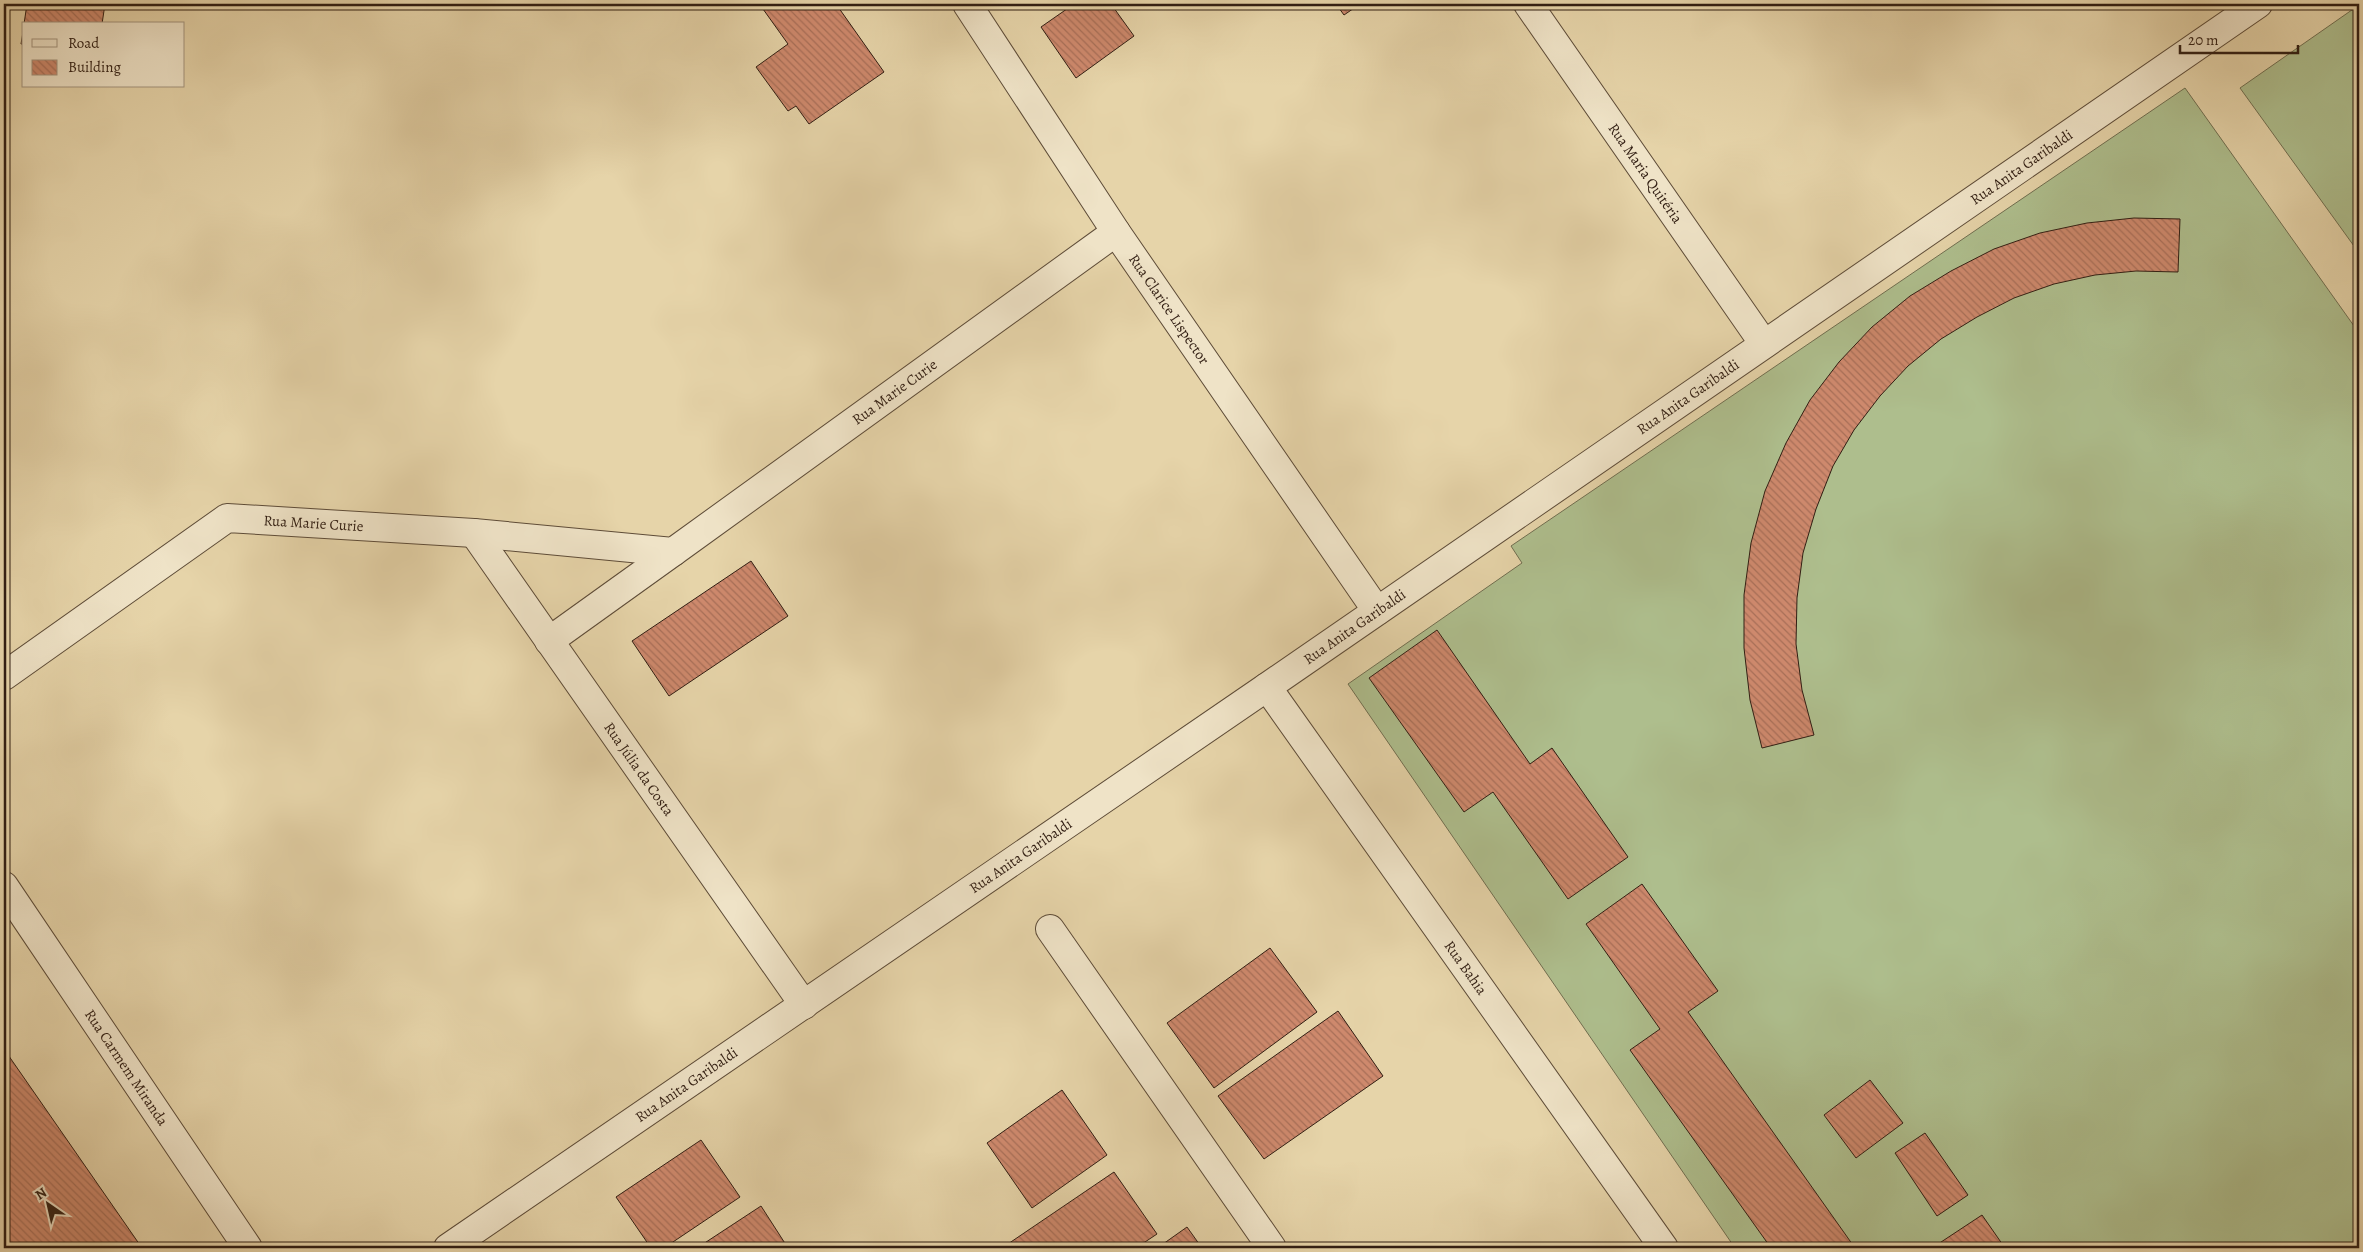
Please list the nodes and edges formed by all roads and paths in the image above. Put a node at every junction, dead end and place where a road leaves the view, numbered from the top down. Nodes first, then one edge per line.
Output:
1 (1528, 4) edge
2 (970, 5) edge
3 (2251, 6) edge
4 (1116, 232) junction
5 (1764, 344) junction
6 (474, 533) junction
7 (673, 552) junction
8 (1377, 612) junction
9 (549, 641) junction
10 (4, 676) edge
11 (1267, 687) junction
12 (4, 886) edge
13 (1050, 929) dead end
14 (804, 1005) junction
15 (248, 1248) edge
16 (448, 1248) edge
17 (1272, 1248) edge
18 (1664, 1248) edge

1 - 5 street, Rua Maria Quitéria
2 - 4 street, Rua Clarice Lispector
3 - 5 street, Rua Anita Garibaldi
4 - 7 street, Rua Marie Curie
4 - 8 street, Rua Clarice Lispector
5 - 8 street, Rua Anita Garibaldi
6 - 7 street, Rua Marie Curie
6 - 9 street, Rua Júlia da Costa
6 - 10 street, Rua Marie Curie
7 - 9 street, Rua Marie Curie
8 - 11 street, Rua Anita Garibaldi
9 - 14 street, Rua Júlia da Costa
11 - 14 street, Rua Anita Garibaldi
11 - 18 street, Rua Bahia
12 - 15 street, Rua Carmem Miranda
13 - 17 street
14 - 16 street, Rua Anita Garibaldi

